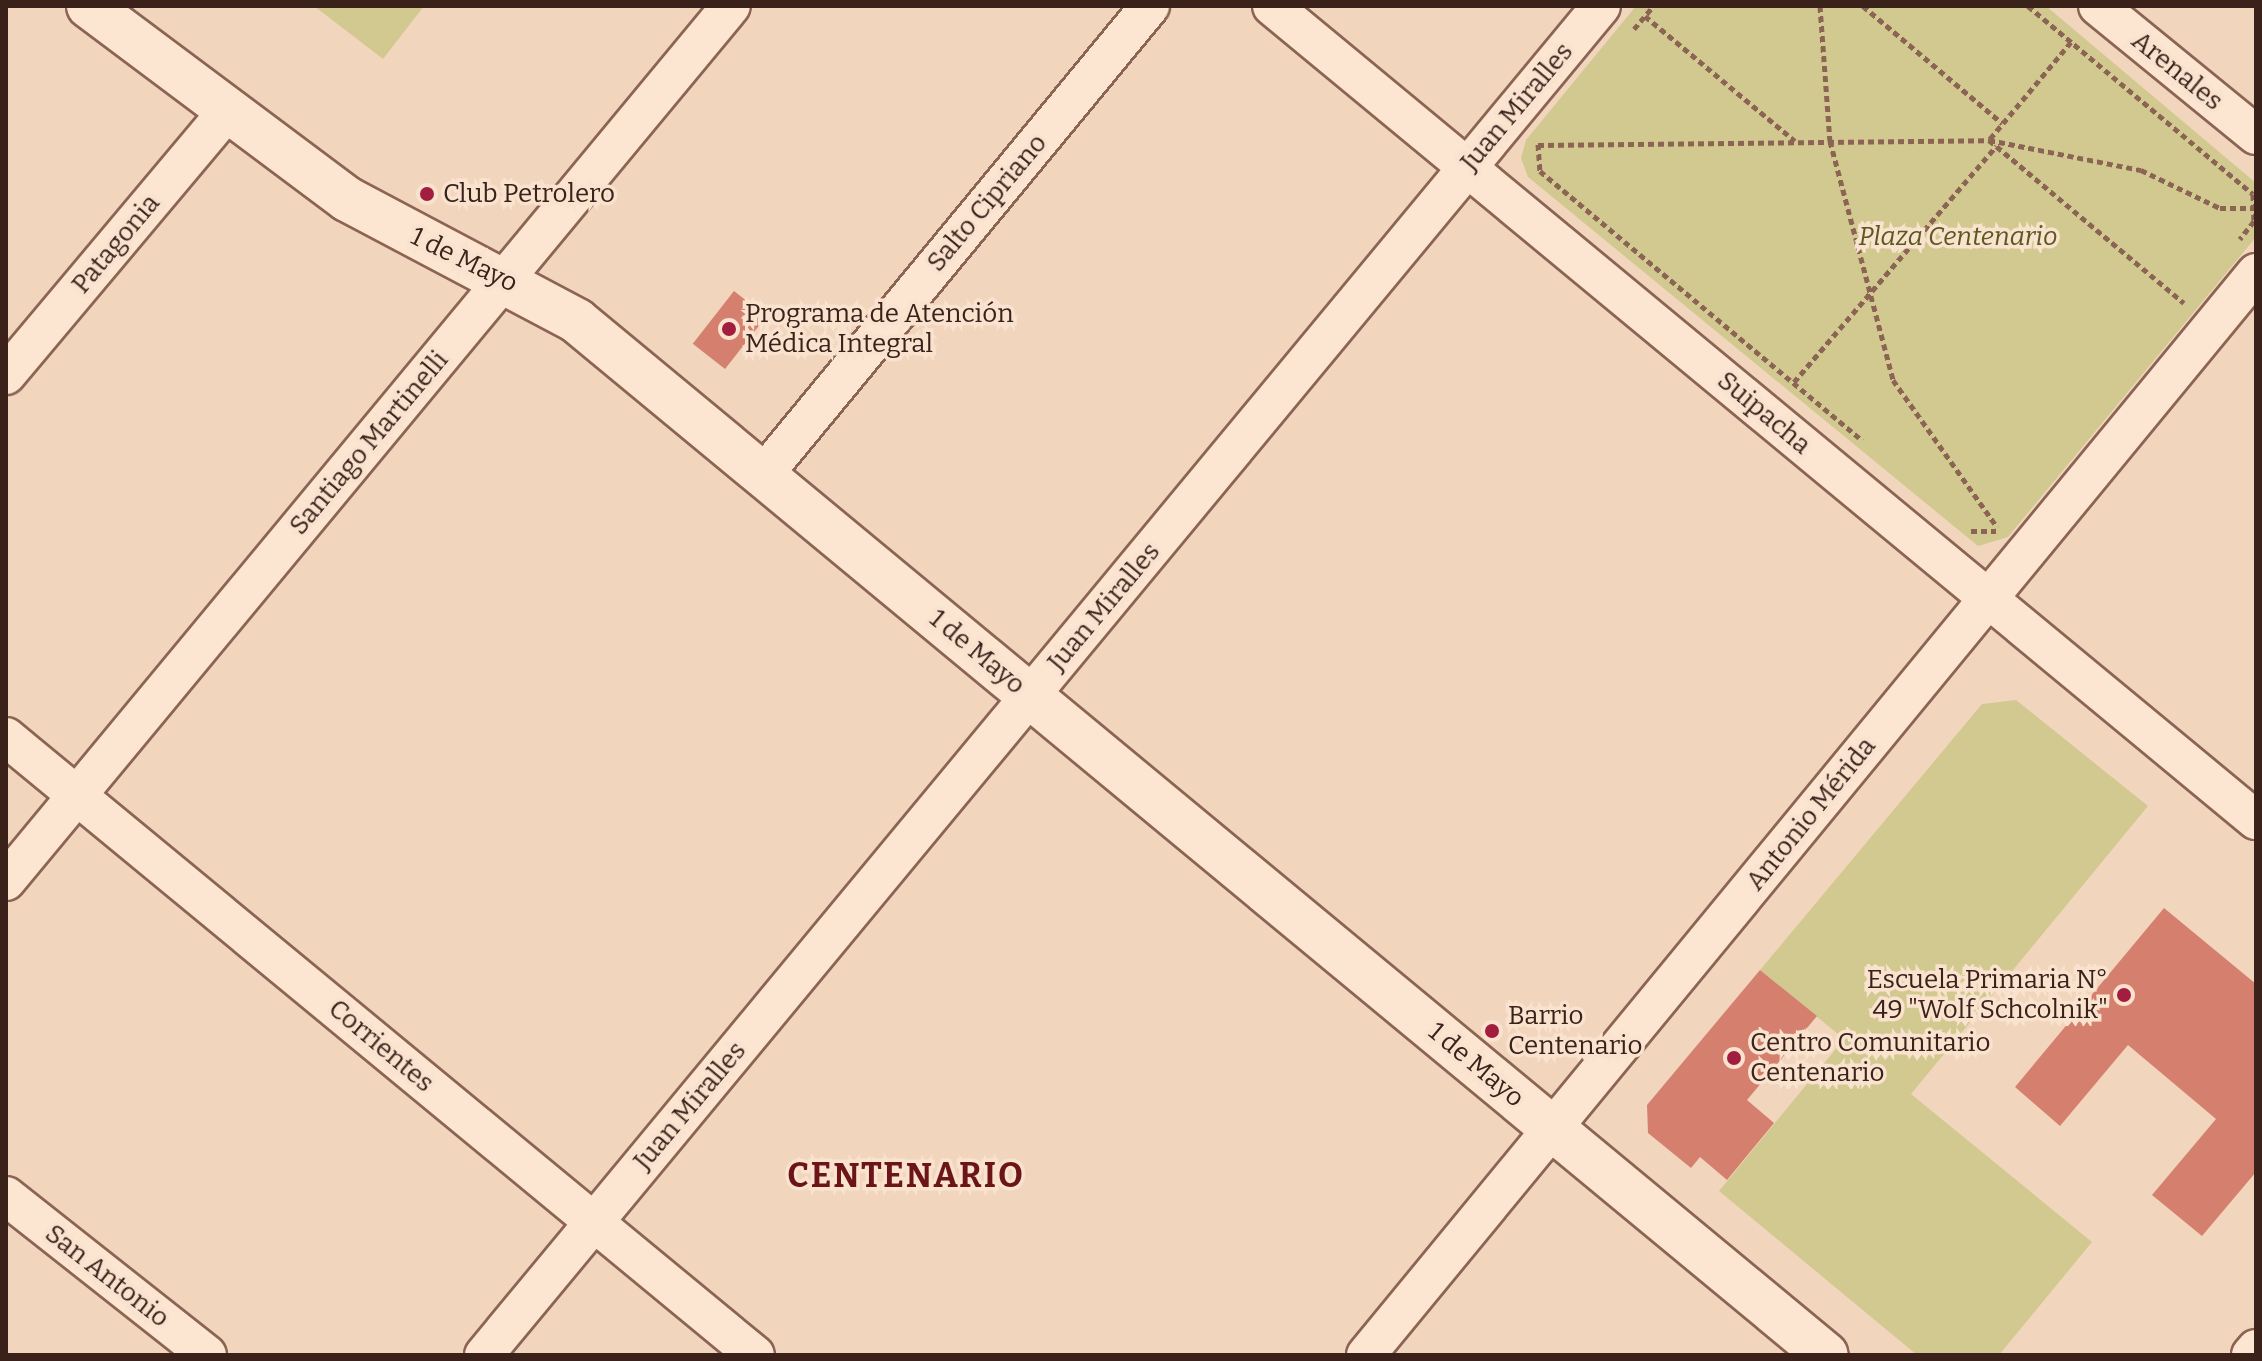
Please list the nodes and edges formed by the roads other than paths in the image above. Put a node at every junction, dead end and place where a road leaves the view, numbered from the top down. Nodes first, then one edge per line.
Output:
1 (89, 6) edge
2 (731, 6) edge
3 (1150, 6) edge
4 (1272, 6) edge
5 (1601, 6) edge
6 (2098, 6) edge
7 (226, 113) junction
8 (2256, 135) edge
9 (1467, 167) junction
10 (2245, 259) edge
11 (505, 279) junction
12 (6, 375) edge
13 (763, 475) junction
14 (1988, 598) junction
15 (1030, 696) junction
16 (6, 737) edge
17 (77, 795) junction
18 (2256, 820) edge
19 (6, 881) edge
20 (1552, 1128) junction
21 (6, 1196) edge
22 (594, 1222) junction
23 (2256, 1349) edge
24 (207, 1355) edge
25 (484, 1355) edge
26 (755, 1355) edge
27 (1366, 1355) edge
28 (1826, 1355) edge
29 (2251, 1355) edge

1 - 7 street, 1 de Mayo
2 - 11 street, Santiago Martinelli
3 - 13 street, Salto Cipriano
4 - 9 street, Suipacha
5 - 9 street, Juan Miralles
6 - 8 street, Arenales
7 - 11 street, 1 de Mayo
7 - 12 street, Patagonia
9 - 14 street, Suipacha
9 - 15 street, Juan Miralles
10 - 14 street, Antonio Mérida
11 - 13 street, 1 de Mayo
11 - 17 street, Santiago Martinelli
13 - 15 street, 1 de Mayo
14 - 18 street, Suipacha
14 - 20 street, Antonio Mérida
15 - 20 street, 1 de Mayo
15 - 22 street, Juan Miralles
16 - 17 street, Corrientes
17 - 19 street, Santiago Martinelli
17 - 22 street, Corrientes
20 - 27 street, Antonio Mérida
20 - 28 street, 1 de Mayo
21 - 24 street, San Antonio
22 - 25 street, Juan Miralles
22 - 26 street, Corrientes
23 - 29 street

